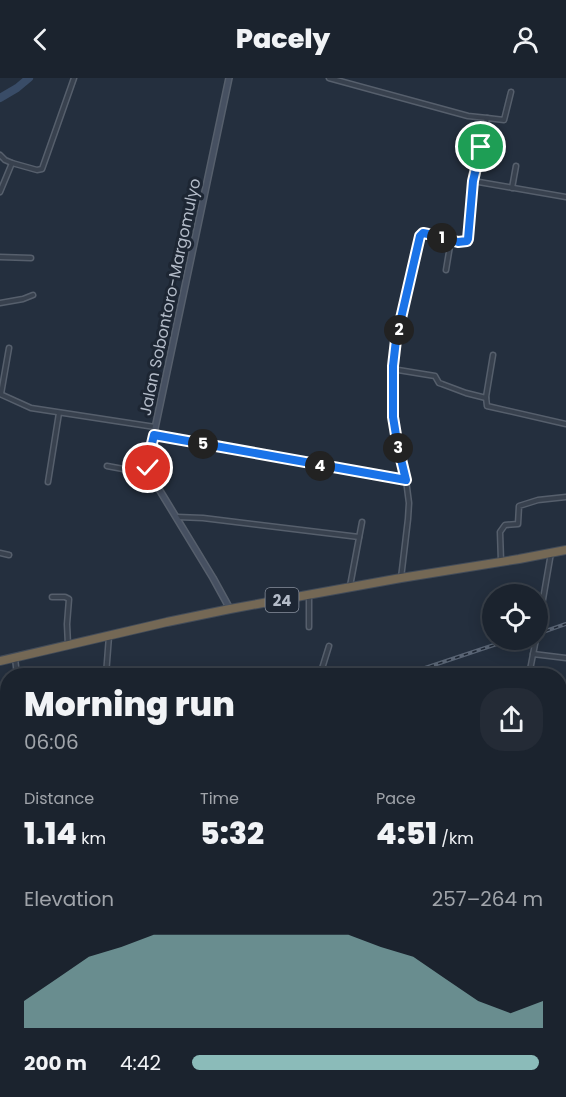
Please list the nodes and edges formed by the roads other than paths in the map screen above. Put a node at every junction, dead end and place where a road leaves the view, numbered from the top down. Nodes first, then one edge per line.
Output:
1 (74, 78) edge
2 (229, 78) edge
3 (329, 78) edge
4 (511, 92) dead end
5 (488, 118) junction
6 (0, 155) edge
7 (12, 163) junction
8 (516, 166) dead end
9 (473, 181) junction
10 (512, 188) junction
11 (0, 192) edge
12 (566, 197) edge
13 (451, 240) junction
14 (0, 256) edge
15 (31, 258) dead end
16 (447, 270) dead end
17 (33, 295) dead end
18 (0, 303) edge
19 (9, 348) dead end
20 (493, 355) dead end
21 (392, 369) junction
22 (1, 394) edge
23 (486, 398) junction
24 (59, 413) junction
25 (566, 424) edge
26 (156, 427) junction
27 (154, 435) junction
28 (107, 466) dead end
29 (151, 476) junction
30 (406, 480) junction
31 (48, 482) dead end
32 (566, 497) edge
33 (177, 517) junction
34 (362, 522) dead end
35 (359, 537) junction
36 (566, 550) edge
37 (0, 553) edge
38 (551, 553) junction
39 (9, 555) dead end
40 (501, 562) junction
41 (401, 578) junction
42 (546, 584) edge
43 (350, 588) junction
44 (309, 595) junction
45 (52, 597) dead end
46 (230, 609) junction
47 (309, 627) dead end
48 (110, 636) junction
49 (68, 645) junction
50 (329, 646) dead end
51 (534, 650) edge
52 (533, 654) junction
53 (15, 658) junction
54 (566, 658) edge
55 (0, 661) edge
56 (16, 668) edge
57 (107, 668) edge
58 (322, 668) edge
59 (530, 668) edge

1 - 7 street
2 - 26 street, Jalan Sobontoro-Margomulyo
3 - 5 street
4 - 5 street
5 - 9 street
6 - 7 street
7 - 11 street
8 - 10 street
9 - 10 street
9 - 13 street
10 - 12 street
13 - 16 street
13 - 21 street
14 - 15 street
17 - 18 street
19 - 22 street
20 - 23 street
21 - 23 street
21 - 30 street
22 - 24 street
23 - 25 street
24 - 26 street
24 - 31 street
26 - 27 street, Jalan Sobontoro-Margomulyo
27 - 29 street, Jalan Sobontoro-Margomulyo
27 - 30 street
28 - 29 street
29 - 33 street
30 - 41 street
32 - 40 street
33 - 35 street
33 - 46 street
34 - 35 street
35 - 43 street
36 - 38 highway, 24
37 - 39 street
38 - 40 highway, 24
38 - 42 street
40 - 41 highway, 24
41 - 43 highway, 24
43 - 44 highway, 24
44 - 46 highway, 24
44 - 47 street
45 - 49 street
46 - 48 highway, 24
48 - 49 highway, 24
48 - 57 street
49 - 53 highway, 24
50 - 58 street
51 - 52 street
52 - 54 street
52 - 59 street
53 - 55 highway, 24
53 - 56 street

